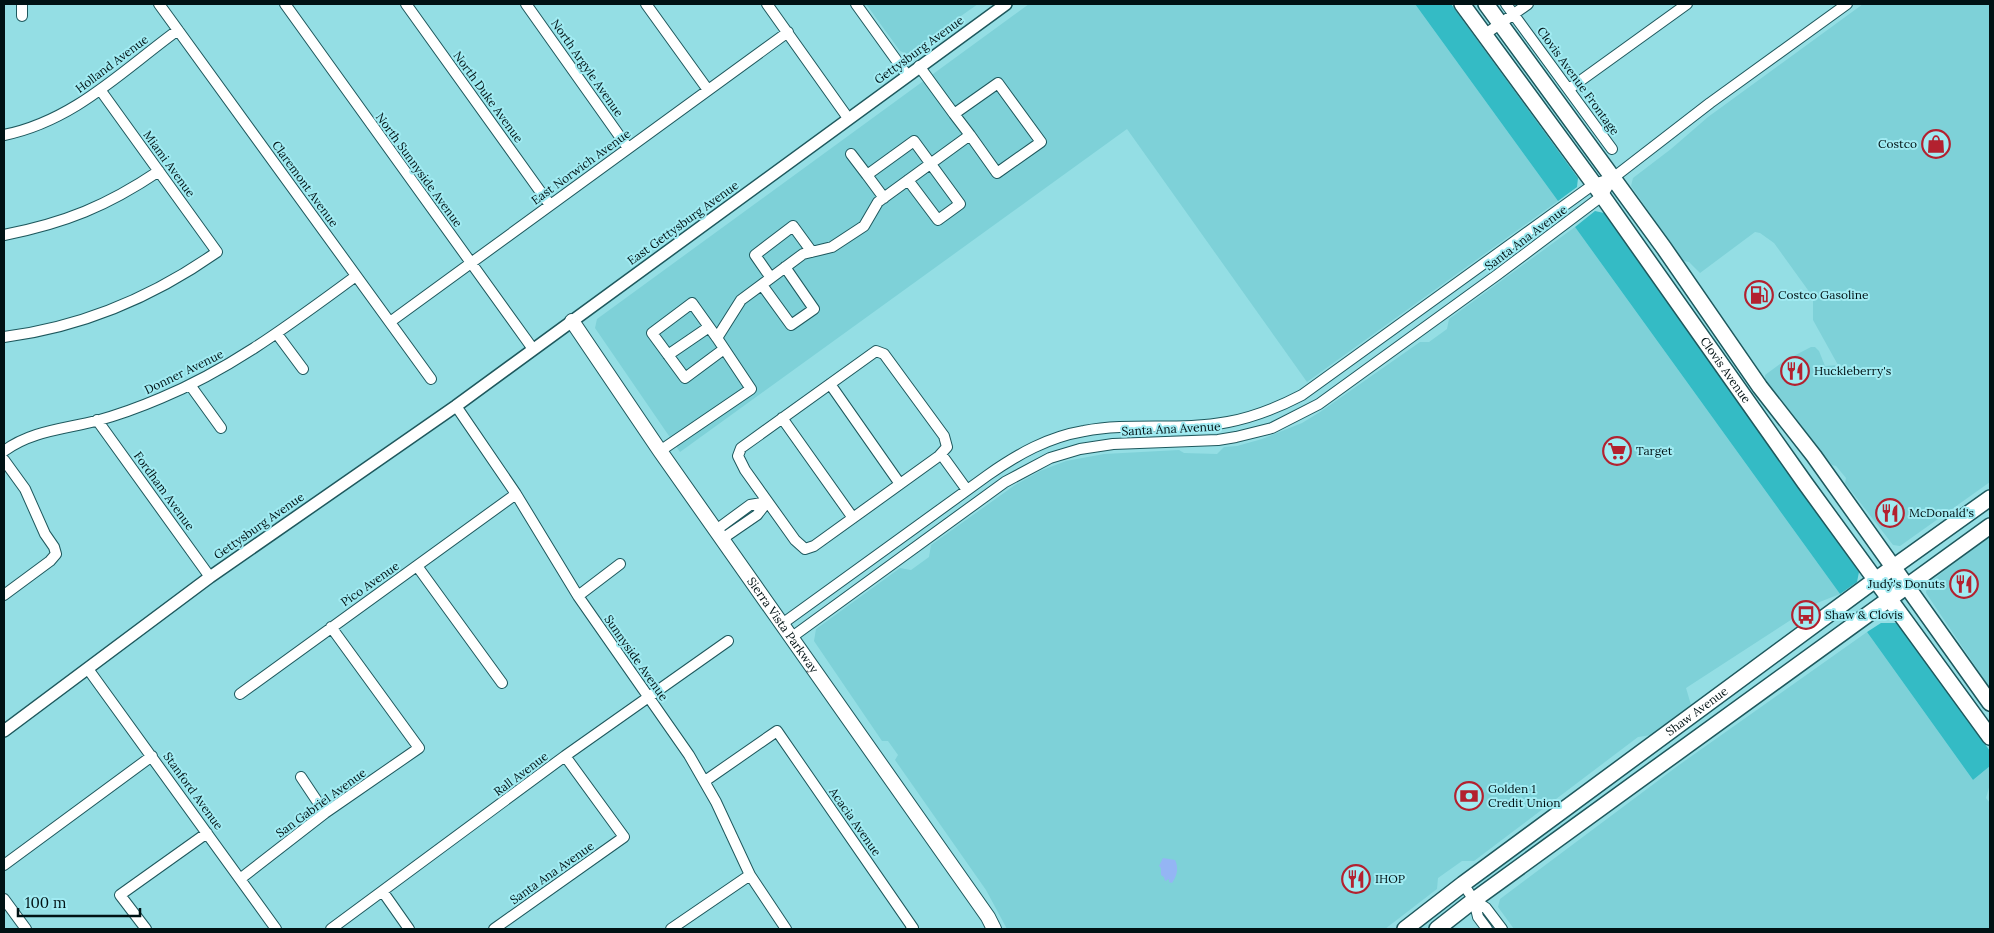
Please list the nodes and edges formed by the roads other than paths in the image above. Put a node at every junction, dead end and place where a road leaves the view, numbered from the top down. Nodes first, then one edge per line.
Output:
1 (22, 4) edge
2 (160, 4) edge
3 (285, 4) edge
4 (406, 4) edge
5 (526, 4) edge
6 (646, 4) edge
7 (767, 4) edge
8 (856, 4) edge
9 (1006, 4) edge
10 (1462, 4) edge
11 (1486, 4) edge
12 (1506, 4) edge
13 (1528, 4) edge
14 (1687, 4) edge
15 (1847, 4) edge
16 (1514, 14) junction
17 (22, 16) dead end
18 (1501, 24) junction
19 (178, 30) junction
20 (788, 32) junction
21 (1484, 35) junction
22 (919, 66) junction
23 (907, 75) junction
24 (1569, 89) junction
25 (101, 90) junction
26 (708, 90) junction
27 (954, 114) junction
28 (848, 118) junction
29 (4, 135) edge
30 (970, 136) junction
31 (628, 148) junction
32 (1612, 149) dead end
33 (851, 154) dead end
34 (931, 164) junction
35 (159, 171) junction
36 (867, 175) junction
37 (1613, 178) junction
38 (908, 180) junction
39 (1598, 190) junction
40 (884, 198) junction
41 (550, 205) junction
42 (4, 235) edge
43 (812, 252) junction
44 (470, 263) junction
45 (785, 267) junction
46 (356, 276) junction
47 (771, 278) junction
48 (762, 284) junction
49 (572, 321) junction
50 (390, 322) junction
51 (709, 327) junction
52 (277, 334) junction
53 (4, 337) edge
54 (717, 338) junction
55 (533, 349) junction
56 (724, 349) junction
57 (668, 356) junction
58 (303, 369) dead end
59 (431, 379) dead end
60 (830, 384) junction
61 (190, 385) junction
62 (456, 406) junction
63 (782, 418) junction
64 (97, 420) junction
65 (221, 428) dead end
66 (4, 451) edge
67 (660, 451) junction
68 (941, 454) junction
69 (4, 460) edge
70 (900, 484) junction
71 (967, 490) junction
72 (516, 494) junction
73 (1990, 498) edge
74 (767, 502) junction
75 (853, 518) junction
76 (1988, 527) edge
77 (719, 535) junction
78 (620, 564) dead end
79 (417, 566) junction
80 (1894, 567) junction
81 (210, 577) junction
82 (1876, 580) junction
83 (1907, 586) junction
84 (4, 595) edge
85 (578, 596) junction
86 (1890, 600) junction
87 (782, 624) junction
88 (331, 627) junction
89 (792, 637) junction
90 (728, 641) dead end
91 (88, 670) junction
92 (502, 683) dead end
93 (1733, 686) junction
94 (240, 694) dead end
95 (649, 698) junction
96 (1990, 703) edge
97 (4, 731) edge
98 (1990, 738) edge
99 (152, 756) junction
100 (565, 756) junction
101 (1660, 765) junction
102 (301, 777) dead end
103 (705, 781) junction
104 (325, 813) junction
105 (208, 833) junction
106 (4, 865) edge
107 (750, 875) junction
108 (240, 879) junction
109 (1463, 884) junction
110 (384, 892) junction
111 (4, 898) edge
112 (1474, 900) junction
113 (26, 929) edge
114 (146, 929) edge
115 (276, 929) edge
116 (331, 929) edge
117 (409, 929) edge
118 (494, 929) edge
119 (671, 929) edge
120 (786, 929) edge
121 (912, 929) edge
122 (994, 929) edge
123 (1405, 929) edge
124 (1436, 929) edge
125 (1487, 929) edge
126 (1502, 929) edge

1 - 17 street
2 - 19 street, Claremont Avenue
3 - 44 street, North Sunnyside Avenue
4 - 41 street, North Duke Avenue
5 - 31 street, North Argyle Avenue
6 - 26 street
7 - 20 street
8 - 23 street
9 - 22 street, Gettysburg Avenue
10 - 21 main road, Clovis Avenue
11 - 18 main road, Clovis Avenue
12 - 16 street, Clovis Avenue Frontage
13 - 16 street
14 - 24 street
15 - 37 street, Santa Ana Avenue
16 - 18 street
16 - 24 street, Clovis Avenue Frontage
18 - 21 street
18 - 37 main road, Clovis Avenue
19 - 25 street, Holland Avenue
19 - 46 street, Claremont Avenue
20 - 26 street, East Norwich Avenue
20 - 28 street
21 - 39 main road, Clovis Avenue
22 - 23 street, Gettysburg Avenue
22 - 27 street
23 - 28 street, Gettysburg Avenue
24 - 32 street, Clovis Avenue Frontage
25 - 29 street, Holland Avenue
25 - 35 street, Miami Avenue
26 - 31 street, East Norwich Avenue
27 - 30 street
27 - 30 street
28 - 49 street, East Gettysburg Avenue
30 - 34 street
31 - 41 street, East Norwich Avenue
33 - 36 street
34 - 36 street
34 - 38 street
34 - 38 street
35 - 42 street
35 - 53 street, Miami Avenue
36 - 40 street
37 - 39 street, Santa Ana Avenue
37 - 39 street, Santa Ana Avenue
37 - 80 main road, Clovis Avenue
38 - 40 street
39 - 71 street, Santa Ana Avenue
39 - 82 main road, Clovis Avenue
39 - 89 street, Santa Ana Avenue
40 - 43 street
41 - 44 street, East Norwich Avenue
43 - 45 street
43 - 47 street
44 - 50 street, East Norwich Avenue
44 - 55 street, North Sunnyside Avenue
45 - 47 street
45 - 48 street
46 - 50 street, Claremont Avenue
46 - 52 street, Donner Avenue
47 - 48 street
48 - 54 street
49 - 55 street, East Gettysburg Avenue
49 - 67 main road, Sierra Vista Parkway
50 - 59 street, Claremont Avenue
51 - 54 street
51 - 57 street
51 - 57 street
52 - 58 street
52 - 61 street, Donner Avenue
54 - 56 street
55 - 62 street, Gettysburg Avenue
56 - 57 street
56 - 67 street
60 - 63 street
60 - 68 street
60 - 70 street
61 - 64 street, Donner Avenue
61 - 65 street
62 - 72 street, Sunnyside Avenue
62 - 81 street, Gettysburg Avenue
63 - 74 street
63 - 75 street
64 - 66 street, Donner Avenue
64 - 81 street, Fordham Avenue
67 - 77 main road, Sierra Vista Parkway
68 - 70 street
68 - 71 street
69 - 84 street
70 - 75 street
71 - 87 street, Santa Ana Avenue
72 - 79 street, Pico Avenue
72 - 85 street, Sunnyside Avenue
73 - 80 main road, Shaw Avenue
74 - 75 street
74 - 77 street
76 - 83 main road, Shaw Avenue
77 - 87 main road, Sierra Vista Parkway
78 - 85 street
79 - 88 street, Pico Avenue
79 - 92 street
80 - 82 main road, Shaw Avenue
80 - 83 main road, Clovis Avenue
81 - 91 street, Gettysburg Avenue
82 - 86 main road, Clovis Avenue
82 - 93 main road, Shaw Avenue
83 - 86 main road, Shaw Avenue
83 - 96 main road, Clovis Avenue
85 - 95 street, Sunnyside Avenue
86 - 98 main road, Clovis Avenue
86 - 101 main road, Shaw Avenue
87 - 89 main road, Sierra Vista Parkway
88 - 94 street, Pico Avenue
88 - 104 street, San Gabriel Avenue
89 - 122 main road, Sierra Vista Parkway
90 - 95 street, Rall Avenue
91 - 97 street, Gettysburg Avenue
91 - 99 street, Stanford Avenue
93 - 101 main road
93 - 109 main road, Shaw Avenue
95 - 100 street, Rall Avenue
95 - 103 street, Sunnyside Avenue
99 - 105 street, Stanford Avenue
99 - 106 street
100 - 110 street, Rall Avenue
100 - 118 street, Santa Ana Avenue
101 - 112 main road, Shaw Avenue
102 - 104 street
103 - 107 street, Sunnyside Avenue
103 - 121 street, Acacia Avenue
104 - 108 street, San Gabriel Avenue
105 - 108 street, Stanford Avenue
105 - 114 street
107 - 119 street
107 - 120 street, Sunnyside Avenue
108 - 115 street, Stanford Avenue
109 - 112 street
109 - 123 main road, Shaw Avenue
110 - 116 street, Rall Avenue
110 - 117 street
111 - 113 street
112 - 124 main road, Shaw Avenue
112 - 125 street
112 - 126 street

